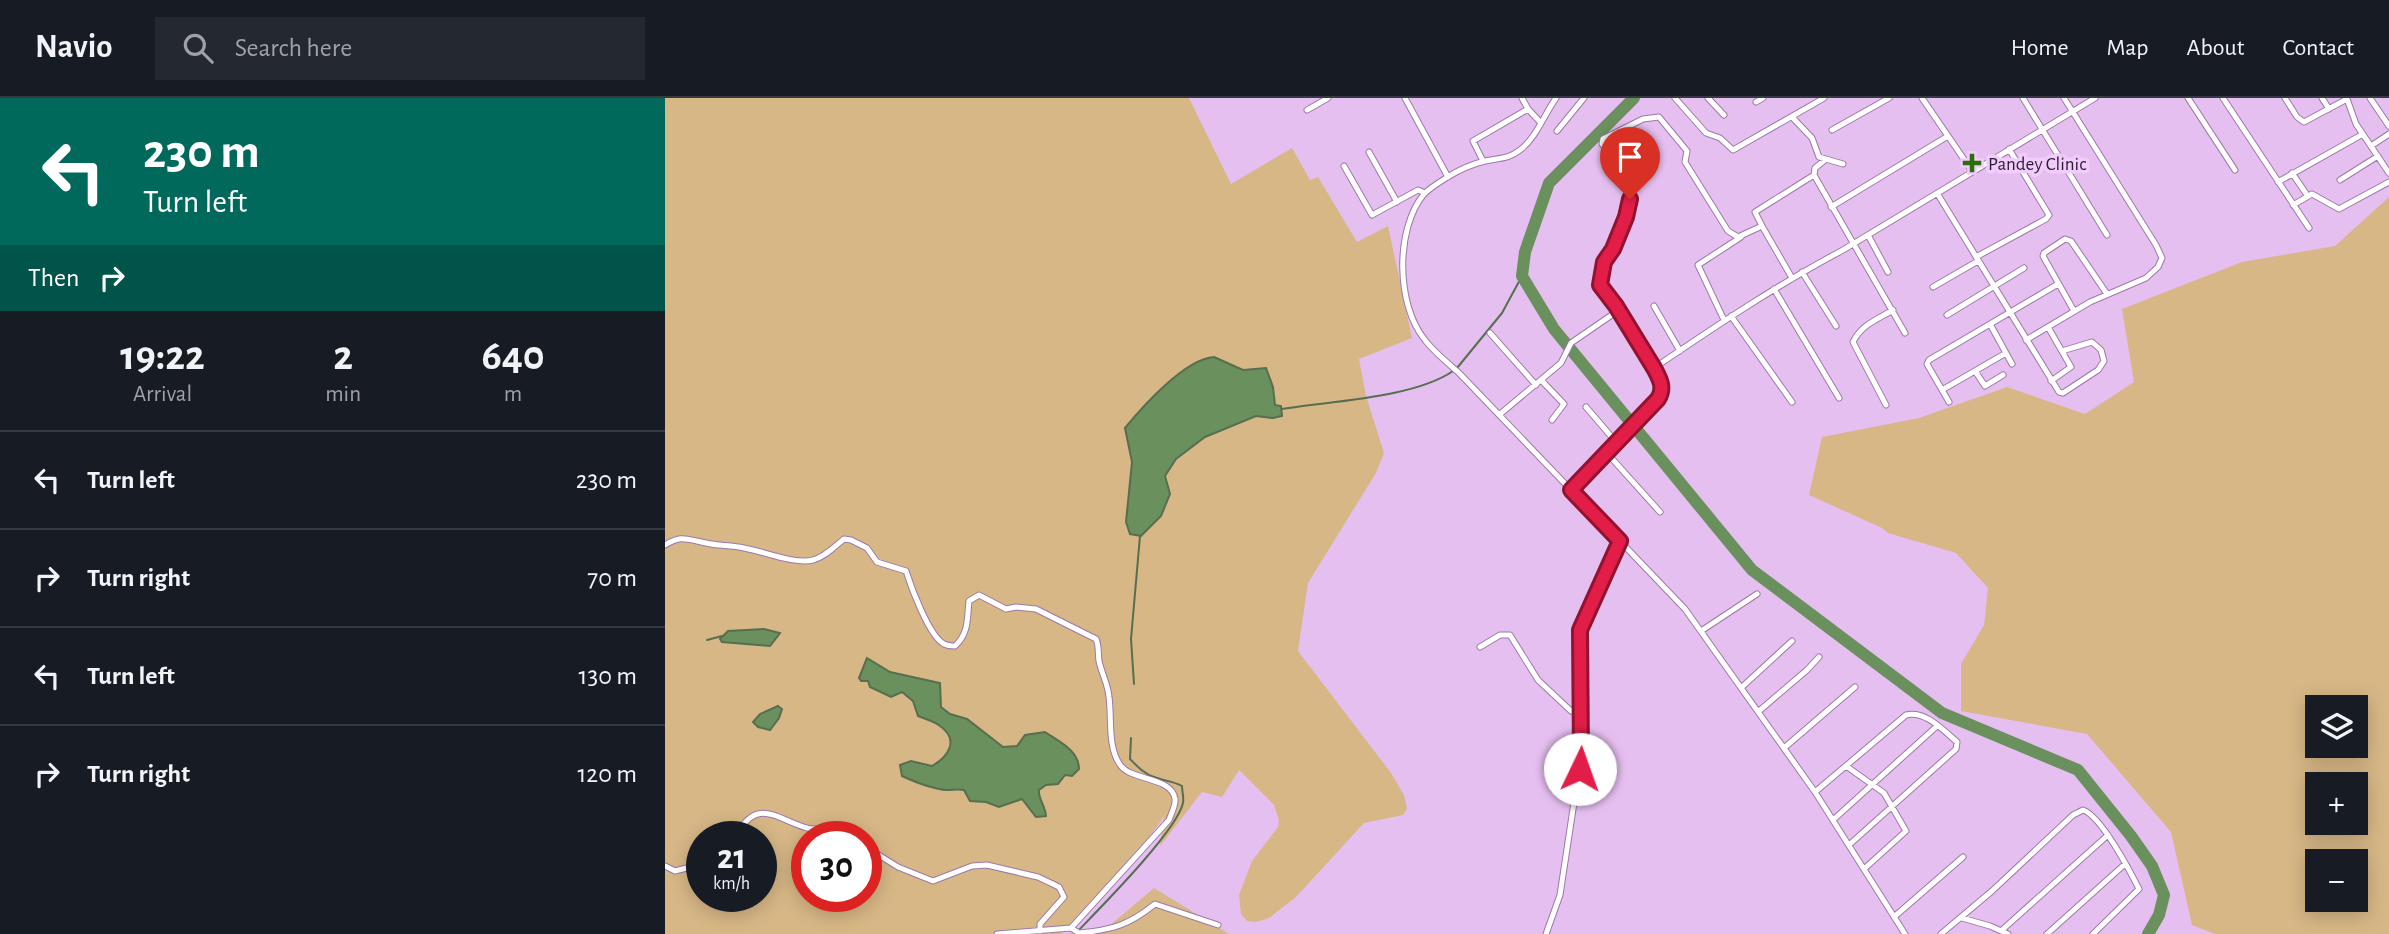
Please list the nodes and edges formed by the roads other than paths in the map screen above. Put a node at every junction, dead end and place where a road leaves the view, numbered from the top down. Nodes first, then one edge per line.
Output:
1 (1328, 98) edge
2 (1405, 98) edge
3 (1522, 98) edge
4 (1556, 98) edge
5 (1584, 98) edge
6 (1675, 98) edge
7 (1708, 98) edge
8 (1763, 98) edge
9 (1811, 98) edge
10 (1824, 98) edge
11 (1889, 98) edge
12 (1922, 98) edge
13 (2023, 98) edge
14 (2064, 98) edge
15 (2095, 98) edge
16 (2187, 98) edge
17 (2223, 98) edge
18 (2285, 98) edge
19 (2322, 98) edge
20 (2370, 98) edge
21 (2347, 99) edge
22 (1756, 102) dead end
23 (1528, 109) junction
24 (2329, 109) junction
25 (1307, 110) dead end
26 (1803, 111) junction
27 (2073, 111) junction
28 (1724, 115) dead end
29 (1792, 117) junction
30 (1541, 122) junction
31 (2389, 126) edge
32 (2043, 129) junction
33 (1832, 130) dead end
34 (1557, 131) dead end
35 (2363, 134) junction
36 (2389, 134) edge
37 (1948, 136) junction
38 (2371, 146) junction
39 (2009, 149) junction
40 (1369, 152) dead end
41 (2378, 156) junction
42 (1825, 160) junction
43 (1483, 161) junction
44 (1843, 164) dead end
45 (1344, 166) dead end
46 (1621, 167) dead end
47 (2235, 170) dead end
48 (1972, 171) junction
49 (2293, 173) junction
50 (2389, 173) edge
51 (1814, 174) junction
52 (1447, 177) junction
53 (2340, 180) dead end
54 (2279, 182) junction
55 (2389, 182) edge
56 (1632, 185) dead end
57 (1425, 193) junction
58 (1937, 193) junction
59 (2307, 195) junction
60 (1397, 202) junction
61 (2293, 205) junction
62 (1831, 208) junction
63 (1762, 226) junction
64 (2309, 228) dead end
65 (1868, 235) junction
66 (2107, 235) dead end
67 (1741, 237) junction
68 (1853, 244) junction
69 (1977, 259) junction
70 (2024, 268) dead end
71 (1802, 272) junction
72 (1888, 272) dead end
73 (1792, 278) junction
74 (2058, 284) junction
75 (1933, 287) dead end
76 (1994, 287) junction
77 (1774, 289) junction
78 (2107, 294) junction
79 (1654, 306) dead end
80 (1619, 310) junction
81 (1893, 310) junction
82 (2074, 311) junction
83 (2008, 313) junction
84 (1947, 315) dead end
85 (1731, 316) junction
86 (1724, 320) junction
87 (1990, 324) junction
88 (1836, 326) dead end
89 (2048, 327) junction
90 (1490, 333) dead end
91 (1905, 333) dead end
92 (2026, 340) junction
93 (1680, 351) junction
94 (2062, 351) junction
95 (2006, 353) junction
96 (2012, 363) dead end
97 (1654, 368) junction
98 (1975, 371) junction
99 (2003, 375) dead end
100 (1541, 380) junction
101 (2051, 381) junction
102 (1536, 385) junction
103 (1942, 390) junction
104 (1839, 398) dead end
105 (1792, 402) dead end
106 (1949, 402) dead end
107 (1886, 405) dead end
108 (1586, 407) dead end
109 (1499, 415) junction
110 (1552, 419) dead end
111 (1616, 442) junction
112 (1606, 452) junction
113 (1571, 490) junction
114 (1660, 512) dead end
115 (1620, 541) junction
116 (665, 545) edge
117 (1757, 594) dead end
118 (1701, 631) junction
119 (1792, 640) dead end
120 (1480, 648) dead end
121 (1819, 657) dead end
122 (1742, 687) junction
123 (1855, 687) dead end
124 (1759, 711) junction
125 (1581, 715) junction
126 (1937, 726) junction
127 (1784, 748) junction
128 (1846, 766) junction
129 (1873, 785) junction
130 (1815, 792) junction
131 (1892, 806) junction
132 (1833, 820) junction
133 (749, 821) edge
134 (792, 821) edge
135 (2108, 835) junction
136 (1849, 845) junction
137 (882, 857) edge
138 (1963, 858) dead end
139 (2125, 863) junction
140 (665, 866) edge
141 (686, 868) edge
142 (1864, 869) junction
143 (1894, 918) junction
144 (1961, 918) junction
145 (1218, 925) dead end
146 (1072, 928) junction
147 (1040, 931) junction
148 (2005, 932) edge
149 (997, 934) edge
150 (1546, 934) edge
151 (1905, 934) edge
152 (1941, 934) edge
153 (2047, 934) edge
154 (2093, 934) edge

1 - 25 street
2 - 52 street
3 - 23 street
4 - 30 street
5 - 34 street
6 - 29 street
7 - 28 street
8 - 22 street
9 - 26 street
10 - 26 street
11 - 33 street
12 - 37 street
13 - 32 street
14 - 27 street
15 - 27 street
16 - 47 street
17 - 54 street
18 - 24 street
19 - 24 street
20 - 31 street
21 - 24 street
21 - 35 street
23 - 30 street
23 - 43 street
26 - 29 street
27 - 32 street
27 - 78 street
29 - 42 street
30 - 43 street
32 - 39 street
32 - 66 street
35 - 38 street
35 - 49 street
36 - 38 street
37 - 48 street
37 - 62 street
38 - 41 street
39 - 48 street
39 - 69 street
40 - 60 street
41 - 50 street
41 - 53 street
42 - 44 street
42 - 51 street
43 - 52 street
45 - 60 street
46 - 67 street
48 - 58 street
49 - 54 street
49 - 59 street
51 - 62 street
51 - 63 street
52 - 57 street
54 - 61 street
55 - 59 street
56 - 80 street
57 - 60 street
57 - 109 street
58 - 65 street
58 - 69 street
59 - 61 street
61 - 64 street
62 - 68 street
63 - 67 street
63 - 73 street
65 - 68 street
65 - 72 street
67 - 86 street
68 - 71 street
68 - 81 street
69 - 75 street
69 - 76 street
70 - 76 street
71 - 73 street
71 - 88 street
73 - 77 street
74 - 78 street
74 - 82 street
74 - 83 street
76 - 83 street
76 - 84 street
77 - 85 street
77 - 104 street
78 - 82 street
79 - 93 street
80 - 97 street
80 - 100 street
81 - 91 street
81 - 107 street
82 - 89 street
83 - 87 street
83 - 92 street
85 - 86 street
85 - 105 street
86 - 93 street
87 - 95 street
87 - 103 street
89 - 92 street
89 - 94 street
90 - 102 street
92 - 101 street
93 - 97 street
94 - 101 street
94 - 101 street
95 - 96 street
95 - 98 street
97 - 111 street
98 - 99 street
98 - 103 street
100 - 102 street
100 - 110 street
102 - 109 street
103 - 106 street
108 - 111 street
109 - 113 street
111 - 112 street
112 - 113 street
112 - 114 street
113 - 115 street
115 - 118 street
115 - 125 street
116 - 146 street
117 - 118 street
118 - 122 street
119 - 122 street
120 - 125 street
121 - 124 street
122 - 124 street
123 - 127 street
124 - 127 street
125 - 150 street
126 - 128 street
126 - 129 street
126 - 131 street
127 - 130 street
128 - 129 street
128 - 130 street
129 - 131 street
129 - 132 street
130 - 132 street
131 - 136 street
131 - 142 street
132 - 136 street
133 - 134 street
135 - 139 street
135 - 144 street
135 - 148 street
136 - 142 street
137 - 147 street
138 - 143 street
139 - 153 street
139 - 154 street
140 - 141 street
142 - 143 street
143 - 151 street
144 - 148 street
144 - 152 street
145 - 146 street
146 - 147 street
147 - 149 street

